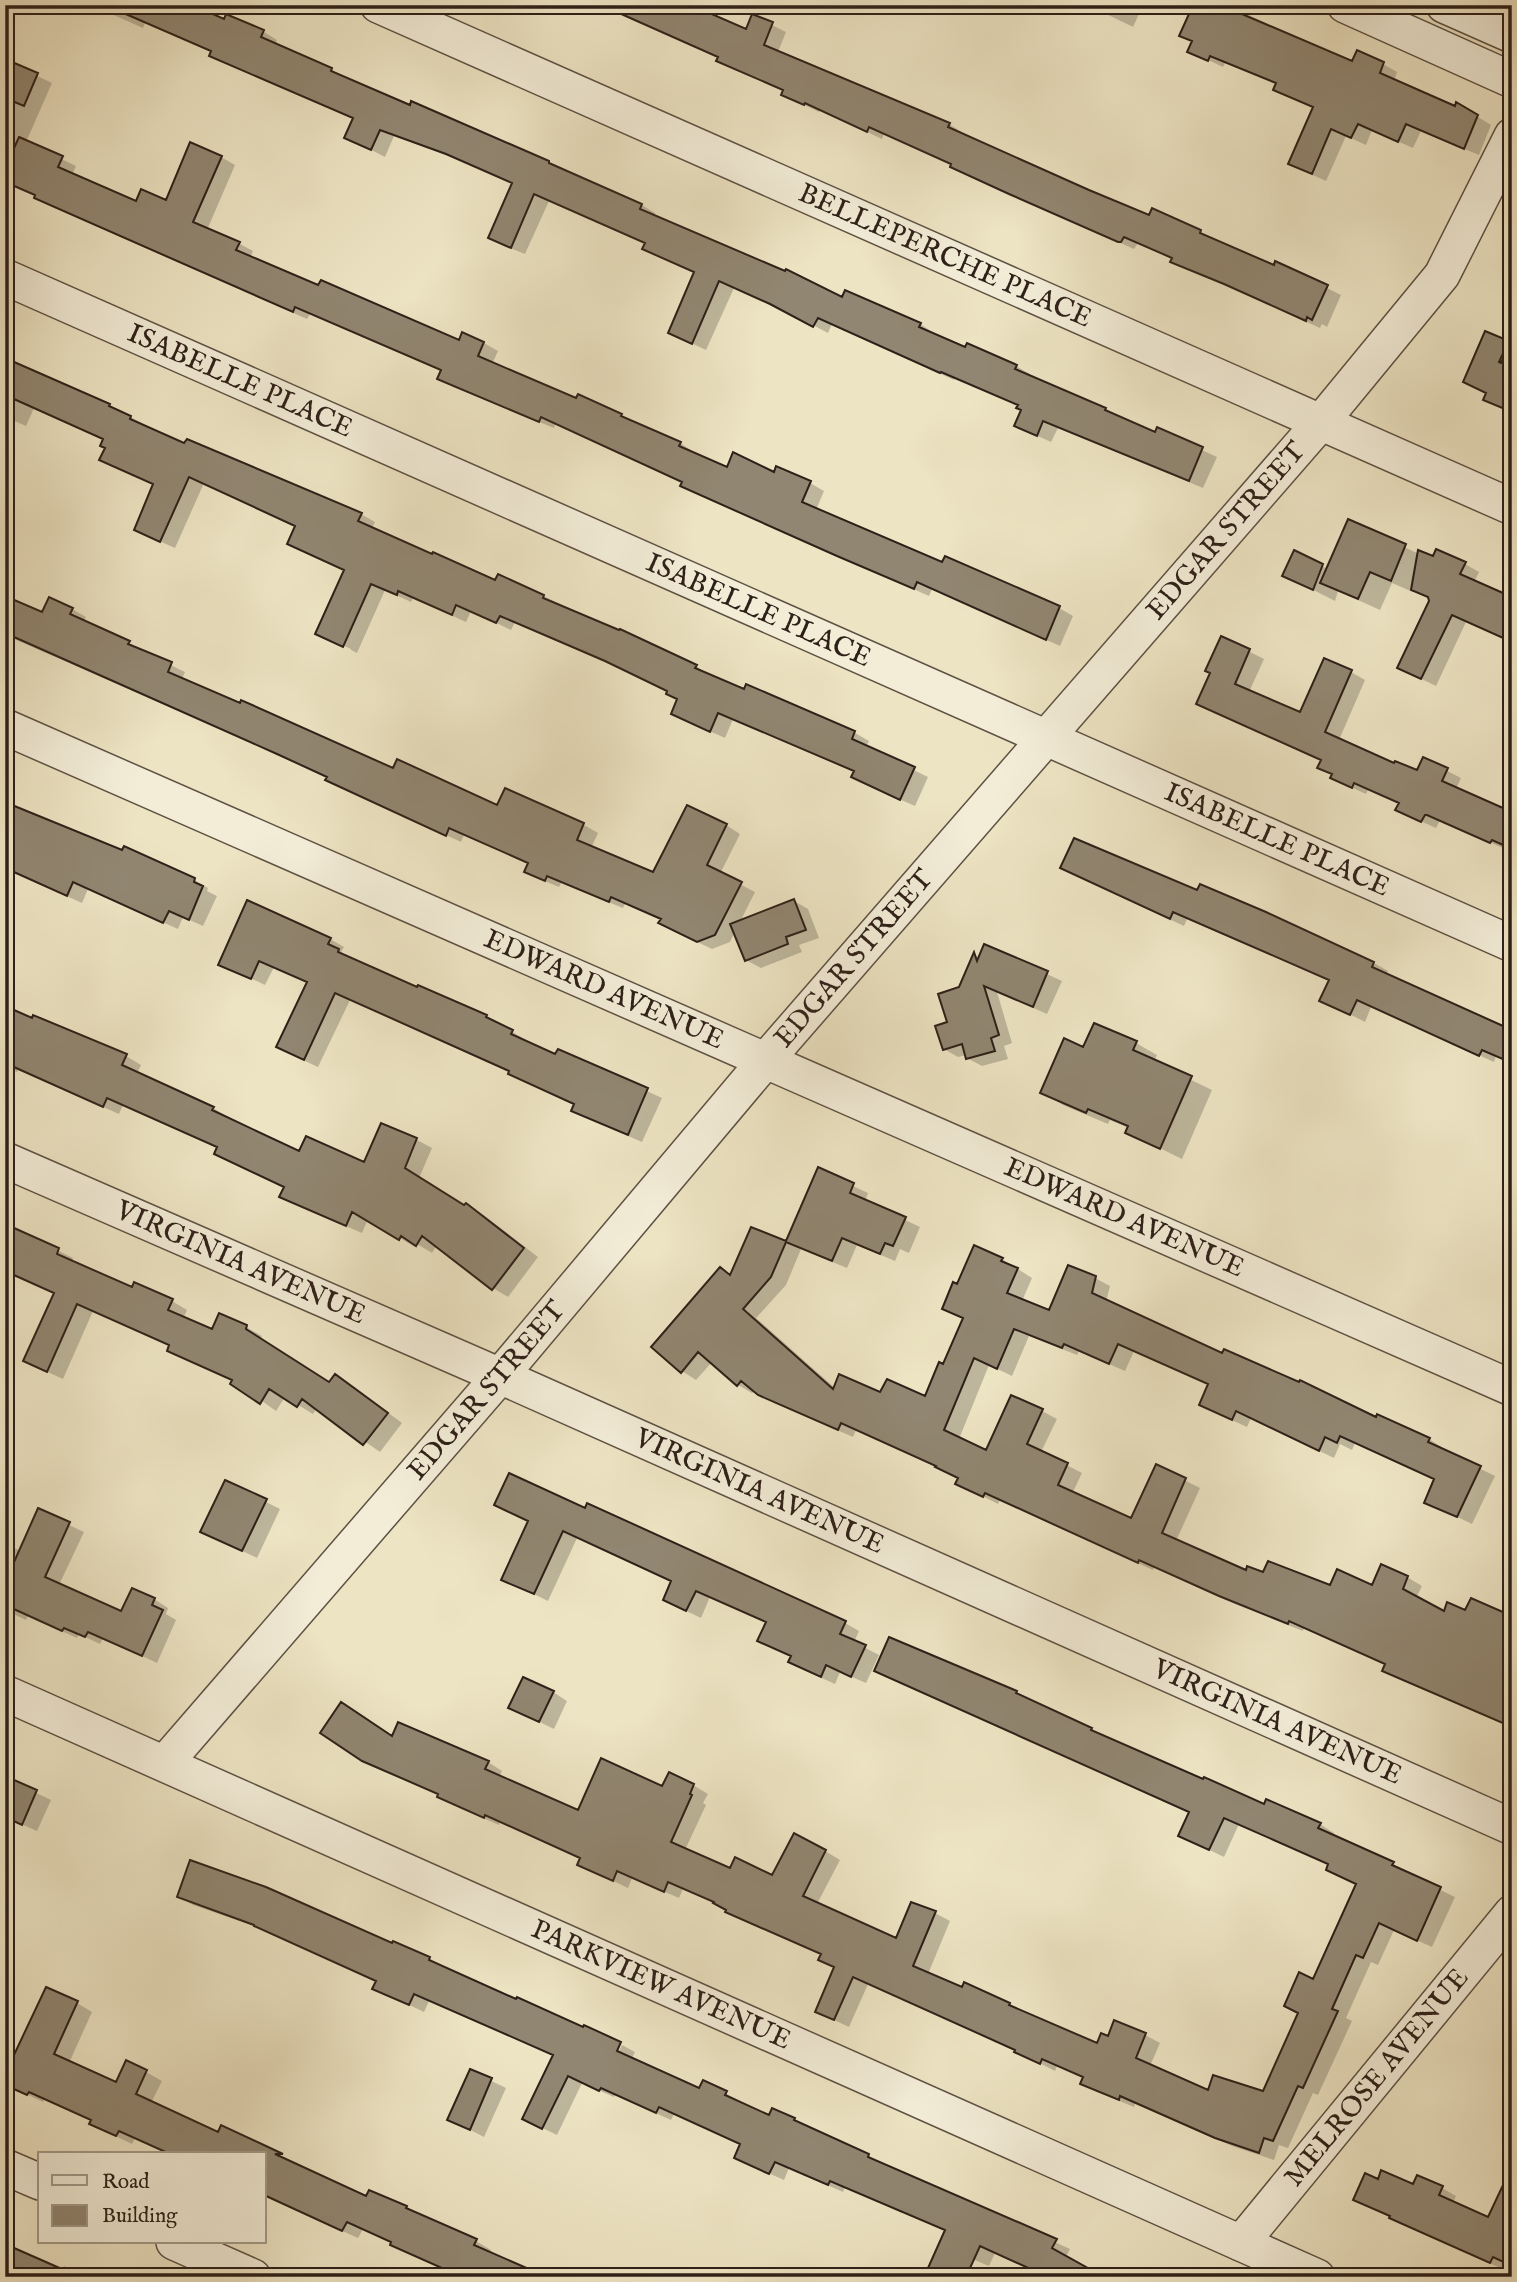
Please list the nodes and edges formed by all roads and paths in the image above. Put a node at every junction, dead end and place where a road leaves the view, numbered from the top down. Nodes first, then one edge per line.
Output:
1 (379, 5) edge
2 (1345, 5) edge
3 (1444, 5) edge
4 (1512, 36) edge
5 (1512, 80) edge
6 (1512, 136) edge
7 (5, 277) edge
8 (1321, 422) junction
9 (1512, 507) edge
10 (5, 727) edge
11 (1045, 739) junction
12 (1512, 944) edge
13 (765, 1061) junction
14 (5, 1160) edge
15 (500, 1376) junction
16 (1512, 1388) edge
17 (5, 1693) edge
18 (165, 1763) junction
19 (1512, 1826) edge
20 (1512, 1913) edge
21 (5, 2167) edge
22 (38, 2181) edge
23 (1241, 2243) junction
24 (179, 2244) edge
25 (253, 2277) edge
26 (1317, 2277) edge

1 - 8 street, BELLEPERCHE PLACE
2 - 5 street
3 - 4 street
6 - 8 street, EDGAR STREET
7 - 11 street, ISABELLE PLACE
8 - 9 street, BELLEPERCHE PLACE
8 - 11 street, EDGAR STREET
10 - 13 street, EDWARD AVENUE
11 - 12 street, ISABELLE PLACE
11 - 13 street, EDGAR STREET
13 - 15 street, EDGAR STREET
13 - 16 street, EDWARD AVENUE
14 - 15 street, VIRGINIA AVENUE
15 - 18 street, EDGAR STREET
15 - 19 street, VIRGINIA AVENUE
17 - 18 street, PARKVIEW AVENUE
18 - 23 street, PARKVIEW AVENUE
20 - 23 street, MELROSE AVENUE
21 - 22 street
23 - 26 street, PARKVIEW AVENUE
24 - 25 street

